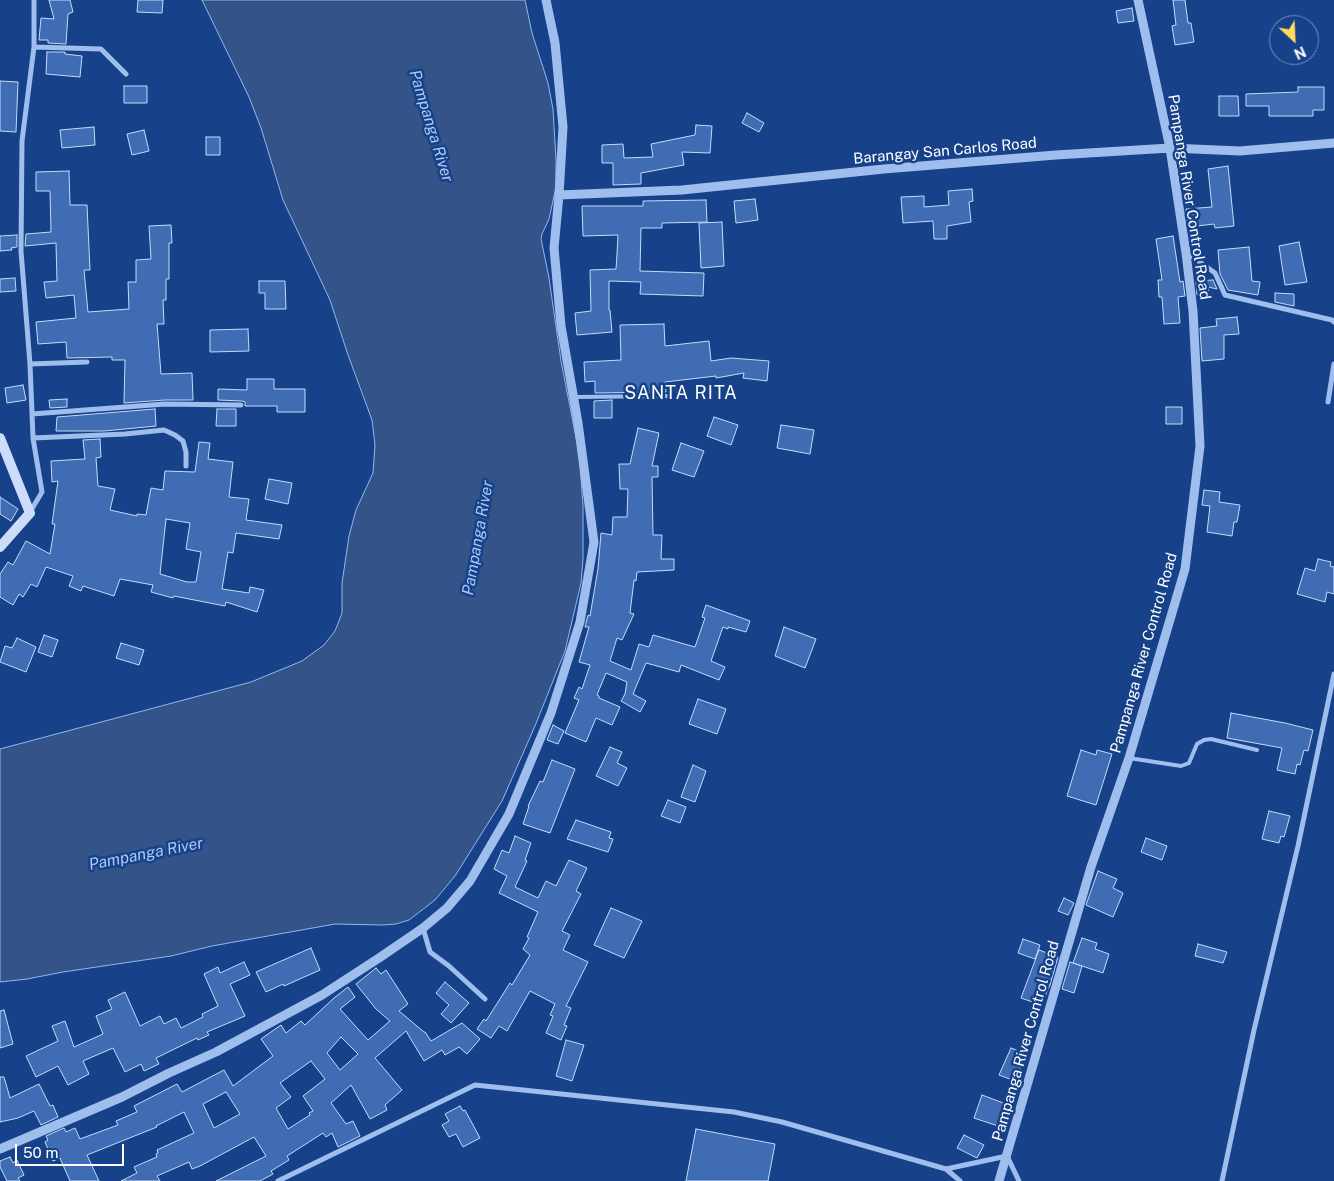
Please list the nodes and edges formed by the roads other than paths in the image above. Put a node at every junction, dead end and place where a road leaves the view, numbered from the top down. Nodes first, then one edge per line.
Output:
1 (34, 0) edge
2 (546, 0) edge
3 (1138, 0) edge
4 (34, 47) junction
5 (126, 74) dead end
6 (1334, 143) edge
7 (1170, 148) junction
8 (559, 195) junction
9 (1186, 253) junction
10 (1334, 322) edge
11 (87, 362) dead end
12 (30, 364) junction
13 (1334, 364) edge
14 (668, 396) dead end
15 (574, 397) junction
16 (1328, 402) dead end
17 (241, 405) dead end
18 (32, 414) junction
19 (0, 438) edge
20 (33, 438) junction
21 (186, 466) dead end
22 (30, 513) junction
23 (0, 547) edge
24 (1334, 674) edge
25 (1257, 750) dead end
26 (1129, 758) junction
27 (423, 928) junction
28 (486, 999) dead end
29 (0, 1149) edge
30 (1007, 1156) junction
31 (946, 1169) junction
32 (278, 1181) edge
33 (960, 1181) edge
34 (999, 1181) edge
35 (1019, 1181) edge
36 (1222, 1181) edge

1 - 4 street
2 - 8 street
3 - 7 street, Pampanga River Control Road
4 - 5 street
4 - 12 street
6 - 7 street, Barangay San Carlos Road
7 - 8 street, Barangay San Carlos Road
7 - 9 street, Pampanga River Control Road
8 - 15 street
9 - 10 street
9 - 26 street, Pampanga River Control Road
11 - 12 street
12 - 18 street
13 - 16 street
14 - 15 lane
15 - 27 street
17 - 18 street
18 - 20 street
19 - 22 main road
20 - 21 street
20 - 22 street
22 - 23 main road
24 - 36 street
25 - 26 lane
26 - 30 street, Pampanga River Control Road
27 - 28 street
27 - 29 street
30 - 31 street
30 - 34 street, Pampanga River Control Road
30 - 35 street
31 - 32 street
31 - 33 street

